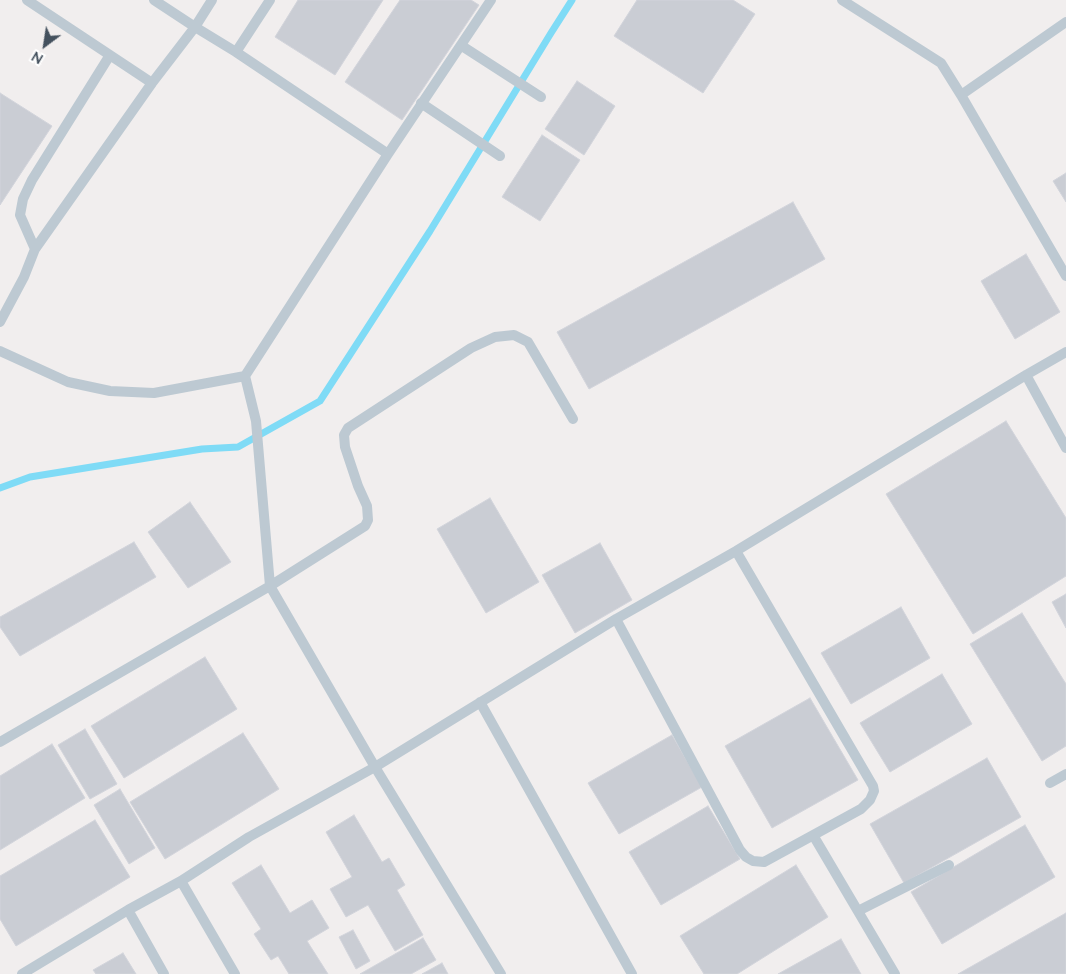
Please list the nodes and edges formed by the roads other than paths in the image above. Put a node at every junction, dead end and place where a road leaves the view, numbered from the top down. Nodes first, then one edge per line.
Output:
1 (27, 0) edge
2 (154, 0) edge
3 (212, 0) edge
4 (270, 0) edge
5 (491, 0) edge
6 (842, 0) edge
7 (1066, 22) edge
8 (195, 27) junction
9 (462, 46) junction
10 (236, 52) junction
11 (110, 55) junction
12 (152, 84) junction
13 (961, 95) junction
14 (542, 97) dead end
15 (421, 104) junction
16 (388, 154) junction
17 (500, 156) dead end
18 (35, 248) junction
19 (1066, 276) edge
20 (0, 322) edge
21 (0, 351) edge
22 (1066, 352) edge
23 (1026, 375) junction
24 (245, 376) junction
25 (573, 419) dead end
26 (1066, 448) edge
27 (736, 551) junction
28 (270, 586) junction
29 (616, 619) junction
30 (480, 702) junction
31 (0, 742) edge
32 (375, 766) junction
33 (1066, 774) edge
34 (1050, 783) dead end
35 (813, 835) junction
36 (949, 865) dead end
37 (181, 881) junction
38 (128, 910) junction
39 (858, 911) junction
40 (22, 974) edge
41 (164, 974) edge
42 (235, 974) edge
43 (501, 974) edge
44 (632, 974) edge
45 (895, 974) edge

1 - 11 lane
2 - 8 lane
3 - 8 lane
4 - 10 lane
5 - 9 lane
6 - 13 lane
7 - 13 lane
8 - 10 lane
8 - 12 lane
9 - 14 lane
9 - 15 lane
10 - 16 lane
11 - 12 lane
11 - 18 lane
12 - 18 lane
13 - 19 lane
15 - 16 lane
15 - 17 lane
16 - 24 lane
18 - 20 lane
21 - 24 lane
22 - 23 lane
23 - 26 lane
23 - 27 lane
24 - 28 lane
25 - 28 lane
27 - 29 lane
27 - 35 lane
28 - 31 lane
28 - 32 lane
29 - 30 lane
29 - 35 lane
30 - 32 lane
30 - 44 lane
32 - 37 lane
32 - 43 lane
33 - 34 lane
35 - 39 lane
36 - 39 lane
37 - 38 lane
37 - 42 lane
38 - 40 lane
38 - 41 lane
39 - 45 lane

